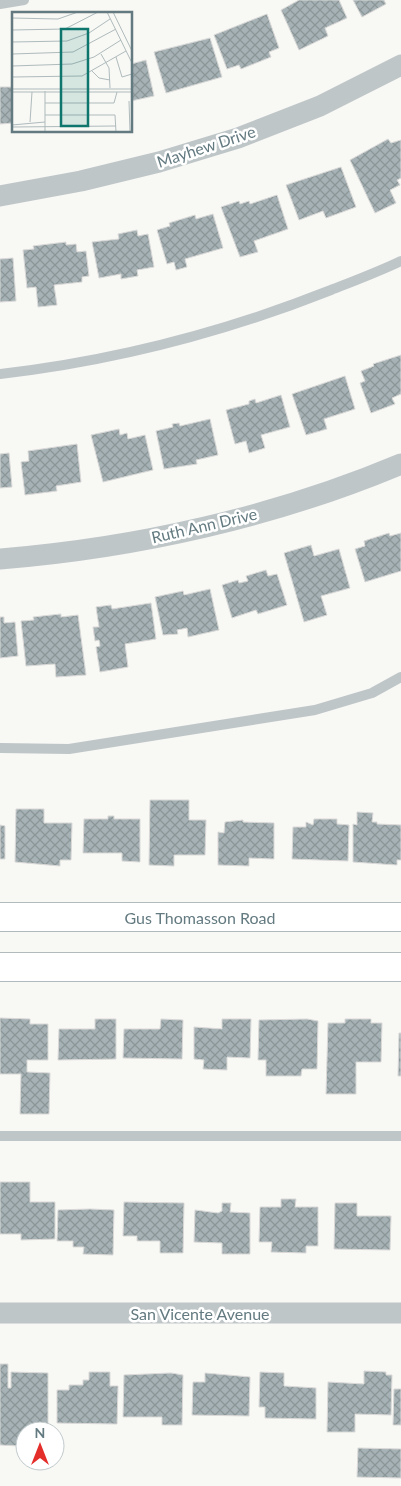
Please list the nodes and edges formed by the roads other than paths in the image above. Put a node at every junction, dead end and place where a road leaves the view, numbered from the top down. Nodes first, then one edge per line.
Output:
1 (24, 0) edge
2 (0, 4) edge
3 (401, 65) edge
4 (0, 196) edge
5 (401, 261) edge
6 (0, 374) edge
7 (401, 464) edge
8 (0, 559) edge
9 (401, 677) edge
10 (0, 748) edge
11 (0, 917) edge
12 (401, 917) edge
13 (0, 967) edge
14 (401, 967) edge
15 (0, 1136) edge
16 (401, 1136) edge
17 (0, 1313) edge
18 (401, 1313) edge

1 - 2 lane
3 - 4 street, Mayhew Drive
5 - 6 lane
7 - 8 street, Ruth Ann Drive
9 - 10 lane
11 - 12 main road, Gus Thomasson Road
13 - 14 main road
15 - 16 lane
17 - 18 street, San Vicente Avenue

